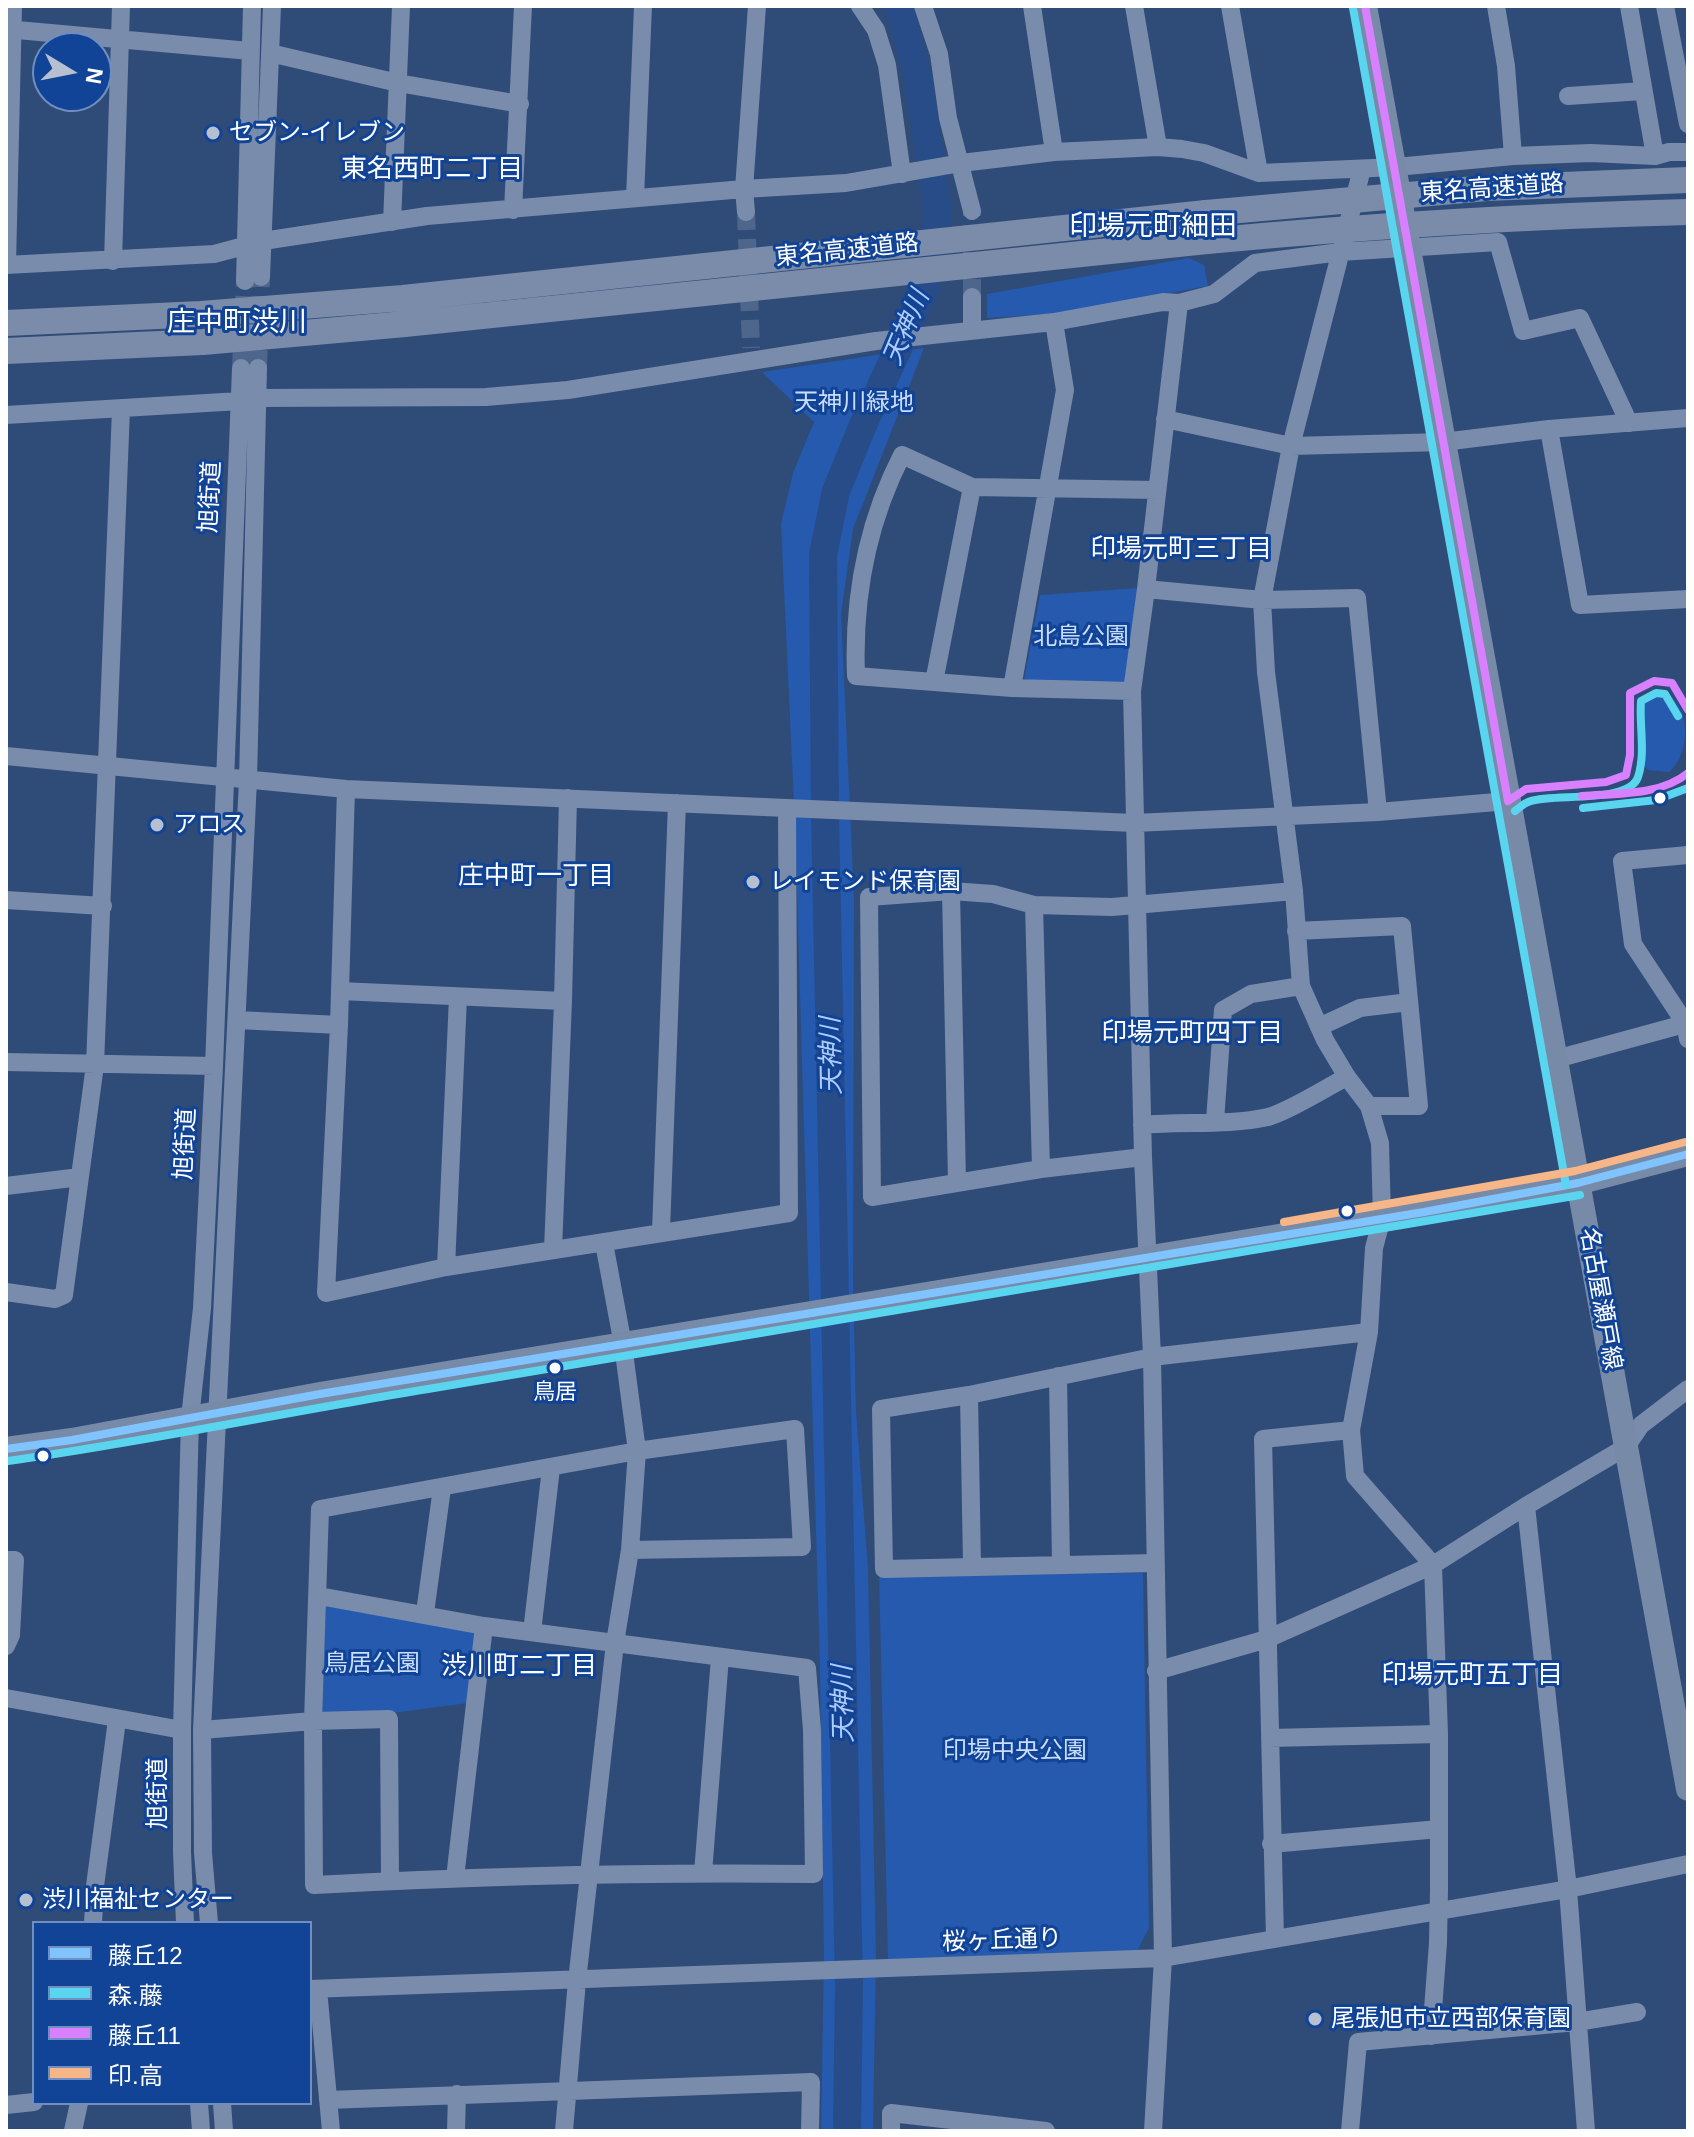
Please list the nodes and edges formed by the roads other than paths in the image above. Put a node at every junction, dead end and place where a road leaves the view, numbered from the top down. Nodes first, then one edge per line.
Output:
1 (13, 6) edge
2 (121, 6) edge
3 (252, 6) edge
4 (272, 6) edge
5 (401, 6) edge
6 (523, 6) edge
7 (643, 6) edge
8 (757, 6) edge
9 (860, 6) edge
10 (923, 6) edge
11 (1032, 6) edge
12 (1134, 6) edge
13 (1230, 6) edge
14 (1365, 6) edge
15 (1496, 6) edge
16 (1629, 6) edge
17 (1665, 6) edge
18 (9, 29) edge
19 (120, 40) junction
20 (250, 51) junction
21 (270, 53) junction
22 (398, 83) junction
23 (1643, 91) junction
24 (1568, 96) dead end
25 (520, 104) junction
26 (1688, 124) edge
27 (1158, 147) junction
28 (1054, 152) junction
29 (1688, 152) edge
30 (1513, 156) junction
31 (1655, 156) junction
32 (957, 164) junction
33 (1396, 167) junction
34 (1362, 169) junction
35 (1259, 173) junction
36 (908, 174) junction
37 (1688, 180) edge
38 (744, 189) junction
39 (635, 198) junction
40 (513, 210) junction
41 (972, 211) tunnel mouth
42 (746, 212) tunnel mouth
43 (1688, 212) edge
44 (392, 222) junction
45 (254, 243) junction
46 (1409, 247) junction
47 (1340, 252) junction
48 (113, 261) junction
49 (6, 265) edge
50 (253, 279) tunnel mouth
51 (972, 297) tunnel mouth
52 (1179, 303) junction
53 (1054, 322) junction
54 (6, 323) edge
55 (972, 329) junction
56 (6, 351) edge
57 (250, 368) tunnel mouth
58 (248, 400) junction
59 (121, 409) junction
60 (6, 415) edge
61 (1688, 418) edge
62 (1165, 419) junction
63 (1629, 423) junction
64 (1549, 429) junction
65 (1443, 442) junction
66 (1291, 446) junction
67 (972, 487) junction
68 (1049, 489) junction
69 (1157, 490) junction
70 (1146, 589) junction
71 (1688, 599) edge
72 (1262, 600) junction
73 (934, 682) junction
74 (1012, 688) junction
75 (1132, 691) junction
76 (6, 756) edge
77 (109, 768) junction
78 (223, 778) junction
79 (248, 780) junction
80 (346, 789) junction
81 (568, 798) junction
82 (1508, 801) junction
83 (677, 803) junction
84 (794, 808) junction
85 (1378, 812) junction
86 (1284, 816) junction
87 (1134, 823) junction
88 (1688, 855) edge
89 (951, 891) junction
90 (1294, 891) junction
91 (6, 900) edge
92 (1137, 903) junction
93 (1034, 905) junction
94 (103, 906) junction
95 (1296, 931) junction
96 (1301, 986) junction
97 (340, 991) junction
98 (458, 997) junction
99 (563, 1001) junction
100 (1409, 1002) junction
101 (237, 1020) junction
102 (339, 1025) junction
103 (1319, 1027) junction
104 (1687, 1028) edge
105 (1556, 1059) junction
106 (6, 1062) edge
107 (95, 1065) junction
108 (214, 1066) junction
109 (1347, 1077) junction
110 (1369, 1106) junction
111 (1215, 1121) junction
112 (1142, 1125) junction
113 (1688, 1154) edge
114 (1143, 1157) junction
115 (1041, 1169) junction
116 (80, 1177) junction
117 (957, 1182) junction
118 (1578, 1183) junction
119 (6, 1186) edge
120 (1382, 1218) junction
121 (661, 1231) junction
122 (604, 1243) junction
123 (553, 1250) junction
124 (1148, 1257) junction
125 (446, 1267) junction
126 (6, 1292) edge
127 (1369, 1332) junction
128 (623, 1345) junction
129 (1152, 1357) junction
130 (1058, 1376) junction
131 (1688, 1389) edge
132 (969, 1395) junction
133 (218, 1411) junction
134 (190, 1418) junction
135 (1351, 1430) junction
136 (1626, 1447) junction
137 (6, 1449) edge
138 (637, 1451) junction
139 (551, 1468) junction
140 (442, 1488) junction
141 (1526, 1506) junction
142 (630, 1550) junction
143 (6, 1560) edge
144 (1155, 1563) junction
145 (1061, 1564) junction
146 (1433, 1565) junction
147 (972, 1566) junction
148 (319, 1596) junction
149 (425, 1613) junction
150 (484, 1626) junction
151 (532, 1632) junction
152 (1267, 1639) junction
153 (615, 1643) junction
154 (6, 1646) edge
155 (720, 1657) junction
156 (1156, 1671) junction
157 (6, 1698) edge
158 (117, 1720) junction
159 (313, 1721) junction
160 (182, 1730) junction
161 (202, 1730) junction
162 (1439, 1734) junction
163 (1270, 1738) junction
164 (1688, 1789) edge
165 (1439, 1829) junction
166 (1271, 1844) junction
167 (1688, 1864) edge
168 (703, 1873) junction
169 (591, 1875) junction
170 (455, 1878) junction
171 (390, 1881) junction
172 (1568, 1889) junction
173 (1439, 1912) junction
174 (93, 1921) edge
175 (185, 1921) edge
176 (209, 1921) edge
177 (1275, 1939) junction
178 (1163, 1958) junction
179 (577, 1981) junction
180 (314, 1989) edge
181 (1637, 2012) dead end
182 (1577, 2022) junction
183 (1431, 2036) junction
184 (567, 2090) junction
185 (457, 2094) junction
186 (328, 2100) junction
187 (32, 2102) edge
188 (6, 2105) edge
189 (79, 2105) edge
190 (199, 2105) edge
191 (222, 2105) edge
192 (986, 2127) edge
193 (73, 2131) edge
194 (201, 2131) edge
195 (224, 2131) edge
196 (331, 2131) edge
197 (456, 2131) edge
198 (564, 2131) edge
199 (810, 2131) edge
200 (891, 2131) edge
201 (1046, 2131) edge
202 (1153, 2131) edge
203 (1350, 2131) edge
204 (1586, 2131) edge

1 - 18 street
2 - 19 street
3 - 20 street
4 - 21 street
5 - 22 street
6 - 25 street
7 - 39 street
8 - 38 street
9 - 36 street
10 - 32 street
11 - 28 street
12 - 27 street
13 - 35 street
14 - 33 main road, 名古屋瀬戸線
15 - 30 street
16 - 23 street
17 - 26 street
18 - 19 street
18 - 49 street
19 - 20 street
19 - 48 street
20 - 45 street
21 - 22 street
21 - 45 street
22 - 25 street
22 - 44 street
23 - 24 street
23 - 31 street
25 - 40 street
27 - 28 street
27 - 35 street
28 - 32 street
29 - 31 street
30 - 31 street
30 - 33 street
32 - 36 street
32 - 41 street
33 - 34 street
33 - 46 main road, 名古屋瀬戸線
34 - 35 street
34 - 47 street
36 - 38 street
37 - 54 highway, 東名高速道路, bridge
38 - 39 street
38 - 42 street
39 - 40 street
40 - 44 street
43 - 56 highway, 東名高速道路, bridge
44 - 45 street
45 - 48 street
45 - 50 street
46 - 47 street
46 - 63 street
46 - 65 main road, 名古屋瀬戸線
47 - 52 street
47 - 66 street
48 - 49 street
51 - 55 street
52 - 53 street
52 - 62 street
53 - 55 street
53 - 68 street
55 - 58 street
57 - 58 street, 旭街道
58 - 59 street
58 - 78 street, 旭街道
58 - 79 street, 旭街道
59 - 60 street
59 - 77 street
61 - 63 street
62 - 66 street
62 - 69 street
63 - 64 street
64 - 65 street
64 - 71 street
65 - 66 street
65 - 82 main road, 名古屋瀬戸線
66 - 72 street
67 - 68 street
67 - 73 street
67 - 73 street
68 - 69 street
68 - 74 street
69 - 70 street
70 - 72 street
70 - 75 street
72 - 85 street
72 - 86 street
73 - 74 street
74 - 75 street
75 - 87 street
76 - 77 street
77 - 78 street
77 - 94 street
78 - 79 street
78 - 108 street, 旭街道
79 - 80 street
79 - 101 street, 旭街道
80 - 81 street
80 - 97 street
81 - 83 street
81 - 99 street
82 - 85 street
82 - 105 main road, 名古屋瀬戸線
83 - 84 street
83 - 121 street
84 - 87 street
84 - 121 street
85 - 86 street
86 - 87 street
86 - 90 street
87 - 92 street
88 - 104 street
89 - 93 street
89 - 117 street
89 - 117 street
90 - 92 street
90 - 95 street
91 - 94 street
92 - 93 street
92 - 112 street
93 - 115 street
94 - 107 street
95 - 96 street
95 - 100 street
96 - 103 street
96 - 111 street
97 - 98 street
97 - 102 street
98 - 99 street
98 - 125 street
99 - 123 street
100 - 103 street
100 - 110 street
101 - 102 street
101 - 133 street, 旭街道
102 - 125 street
103 - 109 street
104 - 105 street
105 - 118 main road, 名古屋瀬戸線
106 - 107 street
107 - 108 street
107 - 116 street
108 - 134 street, 旭街道
109 - 110 street
109 - 111 street
110 - 120 street
111 - 112 street
112 - 114 street
113 - 118 main road
114 - 115 street
114 - 124 street
115 - 117 street
116 - 119 street
116 - 126 street
118 - 120 main road
118 - 136 main road, 名古屋瀬戸線
120 - 124 main road
120 - 127 street
121 - 122 street
122 - 123 street
122 - 128 street
123 - 125 street
124 - 128 main road
124 - 129 street
127 - 129 street
127 - 135 street
128 - 133 main road
128 - 138 street
129 - 130 street
129 - 144 street
130 - 132 street
130 - 145 street
131 - 136 street
132 - 147 street
132 - 147 street
133 - 134 main road
133 - 161 street, 旭街道
134 - 137 main road
134 - 160 street, 旭街道
135 - 146 street
135 - 152 street
136 - 141 street
136 - 164 main road, 名古屋瀬戸線
138 - 139 street
138 - 142 street
138 - 142 street
139 - 140 street
139 - 151 street
140 - 148 street
140 - 149 street
141 - 146 street
141 - 172 street
142 - 153 street
143 - 154 street
144 - 145 street
144 - 156 street
145 - 147 street
146 - 152 street
146 - 162 street
148 - 149 street
148 - 159 street
149 - 150 street
150 - 151 street
150 - 170 street
151 - 153 street
152 - 156 street
152 - 163 street
153 - 155 street
153 - 169 street
155 - 168 street
155 - 168 street
156 - 178 street
157 - 158 street
158 - 160 street
158 - 174 street
159 - 161 street
159 - 171 street
159 - 171 street
160 - 175 street, 旭街道
161 - 176 street, 旭街道
162 - 163 street
162 - 165 street
163 - 166 street
165 - 166 street
165 - 173 street
166 - 177 street
167 - 172 street, 桜ヶ丘通り
168 - 169 street
169 - 170 street
169 - 179 street
170 - 171 street
172 - 173 street, 桜ヶ丘通り
172 - 182 street
173 - 177 street, 桜ヶ丘通り
173 - 183 street
177 - 178 street, 桜ヶ丘通り
178 - 179 street, 桜ヶ丘通り
178 - 202 street
179 - 180 street, 桜ヶ丘通り
179 - 184 street
180 - 186 street
181 - 182 street
182 - 183 street
182 - 204 street
183 - 203 street
184 - 185 street
184 - 198 street
184 - 199 street
185 - 186 street
185 - 197 street
186 - 196 street
187 - 188 street
189 - 193 street
190 - 194 street
191 - 195 street
192 - 200 street
192 - 201 street

